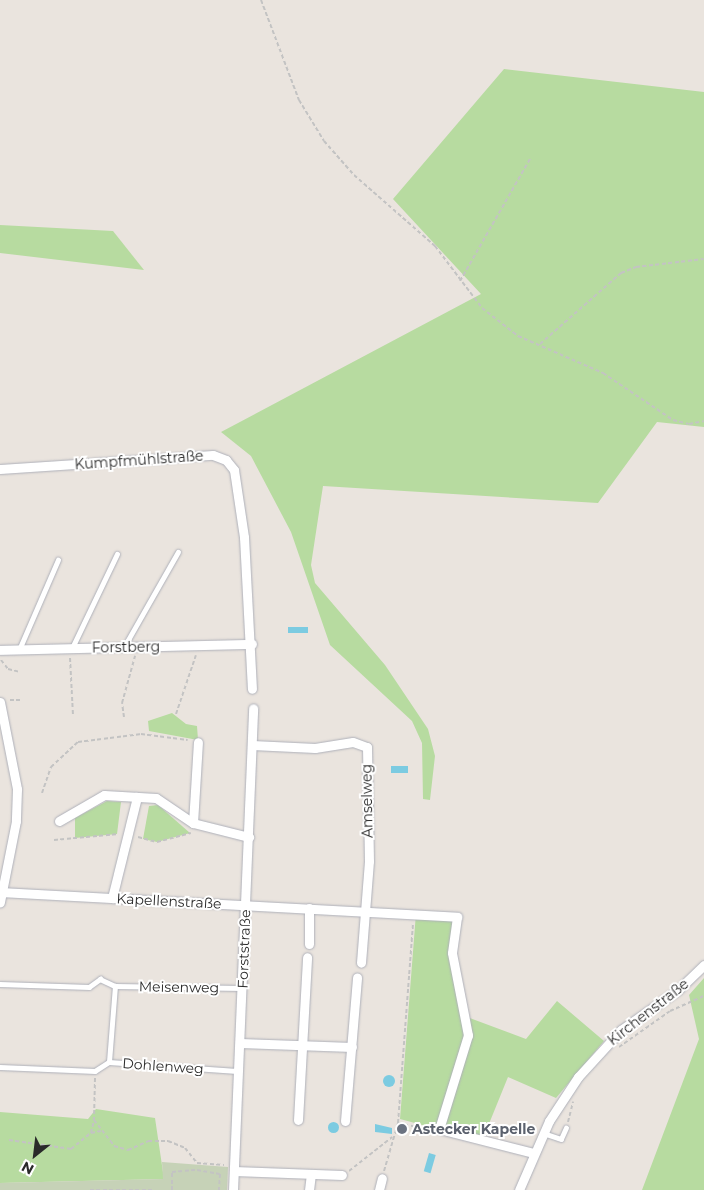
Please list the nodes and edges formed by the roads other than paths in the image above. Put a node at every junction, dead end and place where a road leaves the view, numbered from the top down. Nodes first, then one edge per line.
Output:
1 (0, 470) edge
2 (178, 552) dead end
3 (118, 554) dead end
4 (58, 560) dead end
5 (252, 644) junction
6 (124, 647) junction
7 (69, 648) junction
8 (0, 650) edge
9 (19, 650) junction
10 (252, 689) dead end
11 (0, 701) edge
12 (253, 708) dead end
13 (198, 742) road end
14 (252, 745) junction
15 (137, 797) junction
16 (59, 821) dead end
17 (193, 823) junction
18 (249, 837) junction
19 (1, 896) edge
20 (112, 898) junction
21 (246, 905) junction
22 (309, 908) junction
23 (365, 910) junction
24 (309, 944) dead end
25 (307, 957) dead end
26 (361, 963) dead end
27 (704, 965) edge
28 (357, 977) dead end
29 (0, 984) edge
30 (114, 986) junction
31 (243, 988) junction
32 (240, 1043) junction
33 (301, 1045) junction
34 (352, 1046) junction
35 (109, 1062) junction
36 (0, 1067) edge
37 (239, 1071) junction
38 (298, 1120) dead end
39 (345, 1121) dead end
40 (566, 1128) road end
41 (543, 1133) junction
42 (533, 1153) junction
43 (234, 1168) junction
44 (311, 1174) junction
45 (342, 1175) road end
46 (382, 1178) road end
47 (233, 1190) edge
48 (309, 1190) edge
49 (379, 1190) edge
50 (519, 1190) edge

1 - 5 street, Kumpfmühlstraße
2 - 6 lane
3 - 7 lane
4 - 9 lane
5 - 6 street, Forstberg
5 - 10 street
6 - 7 street, Forstberg
7 - 9 street, Forstberg
8 - 9 street, Forstberg
11 - 19 street
12 - 14 street, Forststraße
13 - 17 street
14 - 18 street, Forststraße
14 - 23 street, Amselweg
15 - 16 street
15 - 17 street
15 - 20 street
17 - 18 street
18 - 21 street, Forststraße
19 - 20 street, Kapellenstraße
20 - 21 street, Kapellenstraße
21 - 22 street, Kapellenstraße
21 - 31 street, Forststraße
22 - 23 street, Kapellenstraße
22 - 24 street
23 - 26 street
23 - 42 street, Kapellenstraße
25 - 33 street
27 - 41 street, Kirchenstraße
28 - 34 street
29 - 30 lane, Meisenweg
30 - 31 lane, Meisenweg
30 - 35 lane
31 - 32 street, Forststraße
32 - 33 street
32 - 37 street, Forststraße
33 - 34 street
33 - 38 street
34 - 39 street
35 - 36 lane, Dohlenweg
35 - 37 lane, Dohlenweg
37 - 43 street, Forststraße
40 - 41 lane
41 - 42 street, Kirchenstraße
42 - 50 street, Kirchenstraße
43 - 44 street
43 - 47 street, Forststraße
44 - 45 street
44 - 48 street
46 - 49 street

